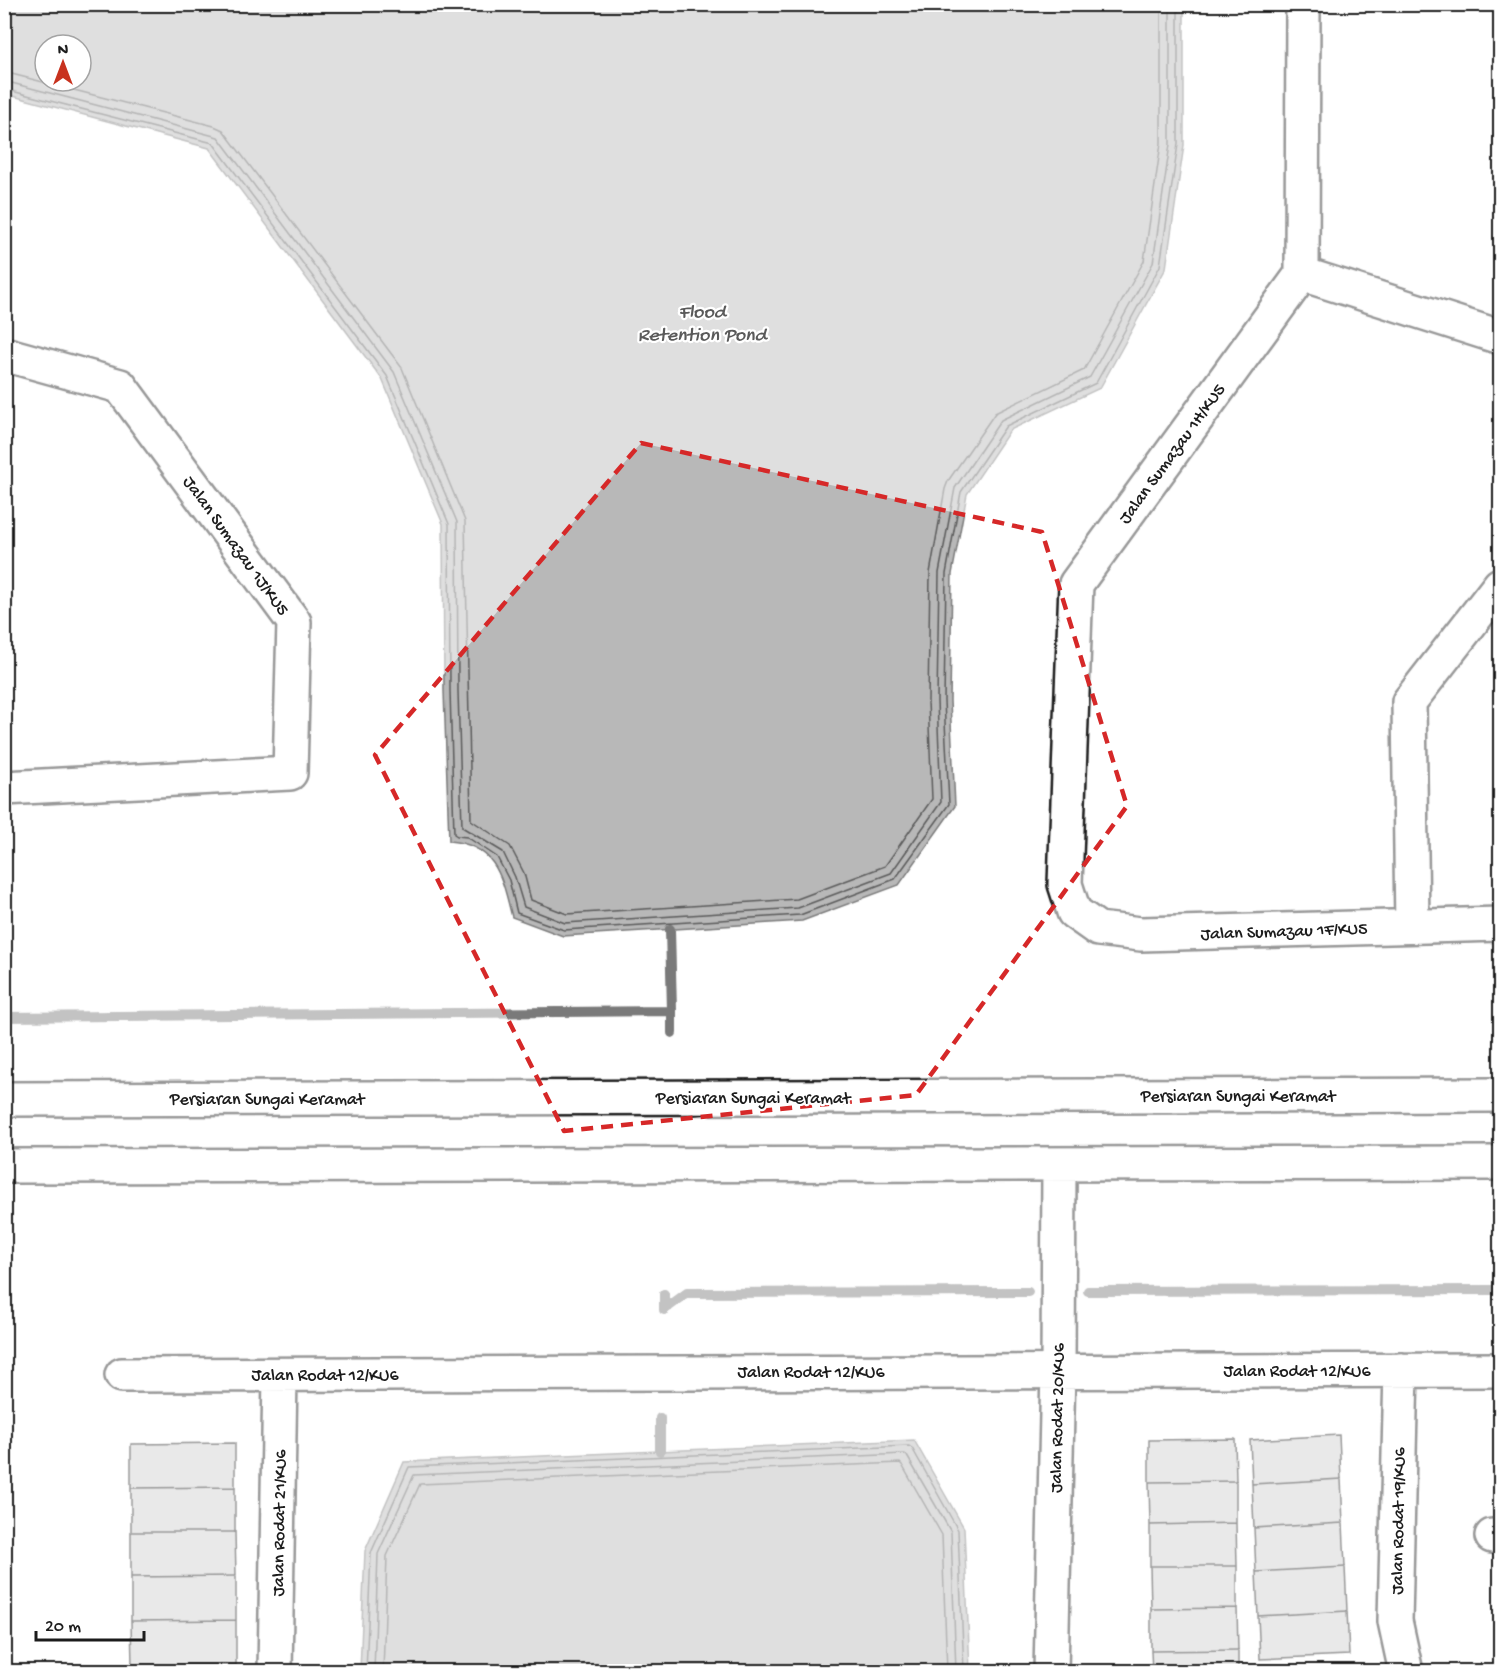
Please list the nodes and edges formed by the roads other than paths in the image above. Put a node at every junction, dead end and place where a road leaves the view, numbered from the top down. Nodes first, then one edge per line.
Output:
1 (1303, 4) edge
2 (1302, 273) junction
3 (1500, 338) edge
4 (4, 354) edge
5 (1500, 585) edge
6 (4, 788) edge
7 (1074, 912) joint
8 (1500, 924) edge
9 (1412, 926) junction
10 (1500, 1095) edge
11 (4, 1099) edge
12 (1500, 1163) edge
13 (1059, 1164) junction
14 (4, 1166) edge
15 (1058, 1370) junction
16 (1401, 1370) junction
17 (1500, 1370) edge
18 (122, 1375) dead end
19 (280, 1375) junction
20 (275, 1671) edge
21 (1051, 1671) edge
22 (1406, 1671) edge

1 - 2 street
2 - 3 street
2 - 7 street, Jalan Sumazau 1H/KU5
4 - 6 street, Jalan Sumazau 1J/KU5
5 - 9 street
7 - 9 street, Jalan Sumazau 1F/KU5
8 - 9 street, Jalan Sumazau 1F/KU5
10 - 11 street, Persiaran Sungai Keramat
12 - 13 street
13 - 14 street
13 - 15 street, Jalan Rodat 20/KU6
15 - 16 street, Jalan Rodat 12/KU6
15 - 19 street, Jalan Rodat 12/KU6
15 - 21 street, Jalan Rodat 20/KU6
16 - 17 street, Jalan Rodat 12/KU6
16 - 22 street, Jalan Rodat 19/KU6
18 - 19 street, Jalan Rodat 12/KU6
19 - 20 street, Jalan Rodat 21/KU6

